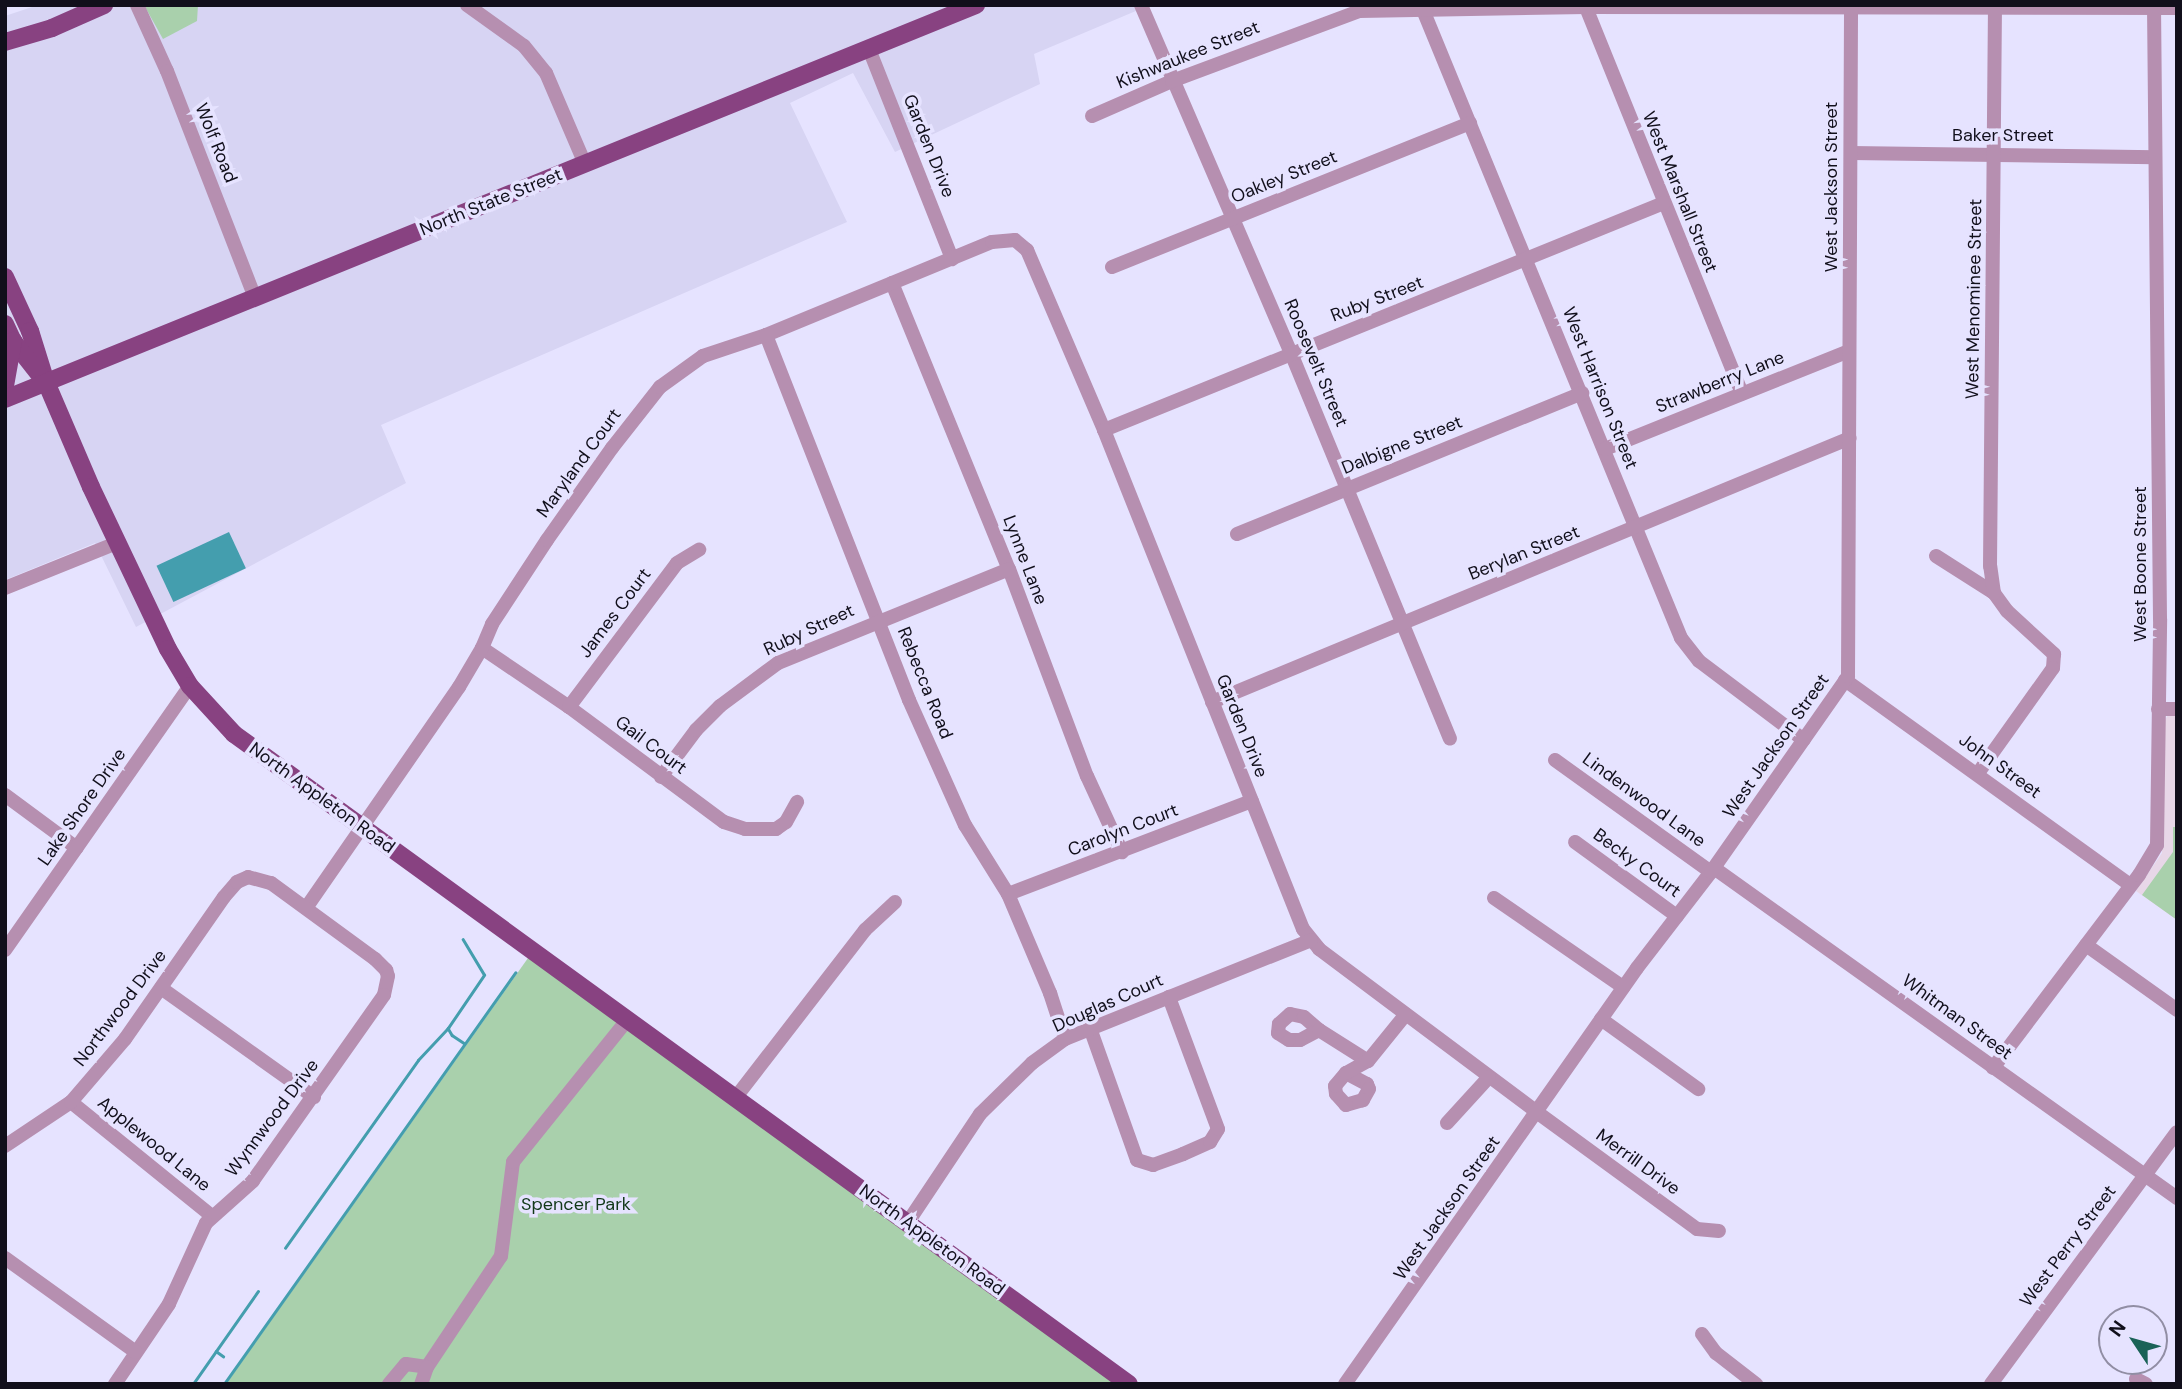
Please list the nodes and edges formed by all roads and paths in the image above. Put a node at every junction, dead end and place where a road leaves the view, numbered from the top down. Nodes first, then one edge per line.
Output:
1 (104, 5) edge
2 (137, 5) edge
3 (467, 5) edge
4 (976, 5) edge
5 (1141, 5) edge
6 (1422, 6) edge
7 (1586, 6) edge
8 (1704, 6) edge
9 (1851, 6) edge
10 (1995, 6) edge
11 (2154, 6) edge
12 (2177, 8) edge
13 (5, 41) edge
14 (869, 49) junction
15 (1172, 81) junction
16 (1093, 116) dead end
17 (1470, 123) junction
18 (1851, 153) junction
19 (1995, 154) junction
20 (2155, 157) junction
21 (585, 164) junction
22 (1664, 203) junction
23 (1232, 219) junction
24 (952, 258) junction
25 (1526, 259) junction
26 (1031, 260) joint
27 (1112, 268) dead end
28 (5, 277) edge
29 (892, 283) junction
30 (255, 298) junction
31 (5, 324) edge
32 (766, 335) junction
33 (13, 341) junction
34 (1849, 351) junction
35 (1291, 353) junction
36 (46, 382) junction
37 (5, 386) edge
38 (1582, 393) junction
39 (1742, 393) junction
40 (5, 399) edge
41 (1104, 430) junction
42 (1850, 438) junction
43 (1605, 449) junction
44 (1347, 488) junction
45 (1636, 528) junction
46 (1237, 534) dead end
47 (117, 543) junction
48 (699, 551) dead end
49 (1936, 556) dead end
50 (1009, 569) junction
51 (5, 588) edge
52 (1994, 593) junction
53 (879, 619) junction
54 (1404, 622) junction
55 (482, 648) junction
56 (1846, 680) junction
57 (190, 686) junction
58 (1212, 702) junction
59 (569, 707) junction
60 (2158, 709) junction
61 (2177, 709) edge
62 (1450, 738) dead end
63 (1804, 740) junction
64 (1555, 760) dead end
65 (1978, 773) junction
66 (661, 777) junction
67 (5, 795) edge
68 (1252, 801) junction
69 (797, 802) dead end
70 (362, 827) junction
71 (1575, 842) dead end
72 (77, 848) junction
73 (1122, 852) junction
74 (1713, 870) junction
75 (2130, 885) junction
76 (1008, 894) junction
77 (1494, 898) dead end
78 (895, 902) dead end
79 (306, 908) junction
80 (1677, 916) junction
81 (1311, 940) junction
82 (2086, 945) junction
83 (5, 950) edge
84 (1623, 987) junction
85 (161, 988) junction
86 (1169, 997) junction
87 (2177, 1010) edge
88 (1406, 1014) junction
89 (1601, 1018) junction
90 (628, 1019) junction
91 (1090, 1028) junction
92 (1319, 1030) dead end
93 (1065, 1039) junction
94 (1368, 1061) junction
95 (1993, 1068) junction
96 (1346, 1073) dead end
97 (1489, 1077) junction
98 (1698, 1089) dead end
99 (314, 1097) junction
100 (736, 1097) junction
101 (71, 1102) junction
102 (1538, 1114) junction
103 (1447, 1123) dead end
104 (2177, 1132) edge
105 (5, 1146) edge
106 (2145, 1175) junction
107 (2177, 1199) edge
108 (212, 1216) junction
109 (908, 1222) junction
110 (1719, 1231) dead end
111 (5, 1258) edge
112 (1702, 1334) dead end
113 (136, 1352) junction
114 (427, 1367) junction
115 (115, 1384) edge
116 (389, 1384) edge
117 (421, 1384) edge
118 (1129, 1384) edge
119 (1345, 1384) edge
120 (1756, 1384) edge
121 (1992, 1384) edge

1 - 13 main road
2 - 30 street, Wolf Road
3 - 21 street
4 - 14 main road, North State Street
5 - 15 street, Roosevelt Street
6 - 7 street, Kishwaukee Street
6 - 15 street, Kishwaukee Street
6 - 17 street, West Harrison Street
7 - 8 street, Kishwaukee Street
7 - 22 street, West Marshall Street
8 - 9 street, Kishwaukee Street
9 - 10 street, Kishwaukee Street
9 - 18 street, West Jackson Street
10 - 11 street, Kishwaukee Street
10 - 19 street, West Menominee Street
11 - 12 street, Kishwaukee Street
11 - 20 street, West Boone Street
14 - 21 main road, North State Street
14 - 24 street, Garden Drive
15 - 16 street, Kishwaukee Street
15 - 23 street, Roosevelt Street
17 - 23 street, Oakley Street
17 - 25 street, West Harrison Street
18 - 19 street, Baker Street
18 - 34 street, West Jackson Street
19 - 20 street, Baker Street
19 - 52 street, West Menominee Street
20 - 60 street, West Boone Street
21 - 30 main road, North State Street
22 - 25 street, Ruby Street
22 - 39 street, West Marshall Street
23 - 27 street, Oakley Street
23 - 35 street, Roosevelt Street
24 - 26 street, Maryland Court
24 - 29 street, Maryland Court
25 - 35 street, Ruby Street
25 - 38 street, West Harrison Street
26 - 41 street, Garden Drive
28 - 36 main road
29 - 32 street, Maryland Court
29 - 50 street, Lynne Lane
30 - 36 main road, North State Street
31 - 33 main road
32 - 53 street, Rebecca Road
32 - 55 street, Maryland Court
33 - 36 main road
33 - 37 main road
34 - 39 street, Strawberry Lane
34 - 42 street, West Jackson Street
35 - 41 street, Ruby Street
35 - 44 street, Roosevelt Street
36 - 40 main road, North State Street
36 - 47 main road, North Appleton Road
38 - 43 street, West Harrison Street
38 - 44 street, Dalbigne Street
39 - 43 street, Strawberry Lane
41 - 58 street, Garden Drive
42 - 45 street, Berylan Street
42 - 56 street, West Jackson Street
43 - 45 street, West Harrison Street
44 - 46 street, Dalbigne Street
44 - 54 street, Roosevelt Street
45 - 54 street, Berylan Street
45 - 63 street, West Harrison Street
47 - 51 street
47 - 57 main road, North Appleton Road
48 - 59 street, James Court
49 - 52 street
50 - 53 street, Ruby Street
50 - 73 street, Lynne Lane
52 - 65 street
53 - 66 street, Ruby Street
53 - 76 street, Rebecca Road
54 - 58 street, Berylan Street
54 - 62 street, Roosevelt Street
55 - 59 street, Gail Court
55 - 70 street, Maryland Court
56 - 63 street, West Jackson Street
56 - 65 street, John Street
57 - 70 main road, North Appleton Road
57 - 72 street, Lake Shore Drive
58 - 68 street, Garden Drive
59 - 66 street, Gail Court
60 - 61 street
60 - 75 street, West Boone Street
63 - 74 street, West Jackson Street
64 - 74 street, Lindenwood Lane
65 - 75 street, John Street
66 - 69 street, Gail Court
67 - 72 street
68 - 73 street, Carolyn Court
68 - 81 street, Garden Drive
70 - 79 street, Maryland Court
70 - 90 main road, North Appleton Road
71 - 80 street, Becky Court
72 - 83 street, Lake Shore Drive
73 - 76 street, Carolyn Court
74 - 80 street, West Jackson Street
74 - 95 street, Whitman Street
75 - 82 street, West Boone Street
76 - 93 street, Rebecca Road
77 - 84 street
78 - 100 street
79 - 85 street, Northwood Drive
79 - 99 street, Wynnwood Drive
80 - 84 street, West Jackson Street
81 - 86 street, Douglas Court
81 - 88 street, Garden Drive
82 - 87 street
82 - 95 street, West Boone Street
84 - 89 street, West Jackson Street
85 - 99 street
85 - 101 street, Northwood Drive
86 - 91 street, Douglas Court
86 - 91 street
88 - 94 street
88 - 97 street, Garden Drive
89 - 98 street
89 - 102 street, West Jackson Street
90 - 100 main road, North Appleton Road
90 - 114 street
91 - 93 street, Douglas Court
92 - 94 street
93 - 109 street, Douglas Court
94 - 96 street
95 - 106 street, Whitman Street
97 - 102 street, Garden Drive
97 - 103 street
99 - 108 street, Wynnwood Drive
100 - 109 main road, North Appleton Road
101 - 105 street, Northwood Drive
101 - 108 street, Applewood Lane
102 - 110 street, Merrill Drive
102 - 119 street, West Jackson Street
104 - 106 street, West Perry Street
106 - 107 street, Whitman Street
106 - 121 street, West Perry Street
108 - 113 street, Wynnwood Drive
109 - 118 main road, North Appleton Road
111 - 113 street
112 - 120 street
113 - 115 street, Wynnwood Drive
114 - 116 street
114 - 117 street

